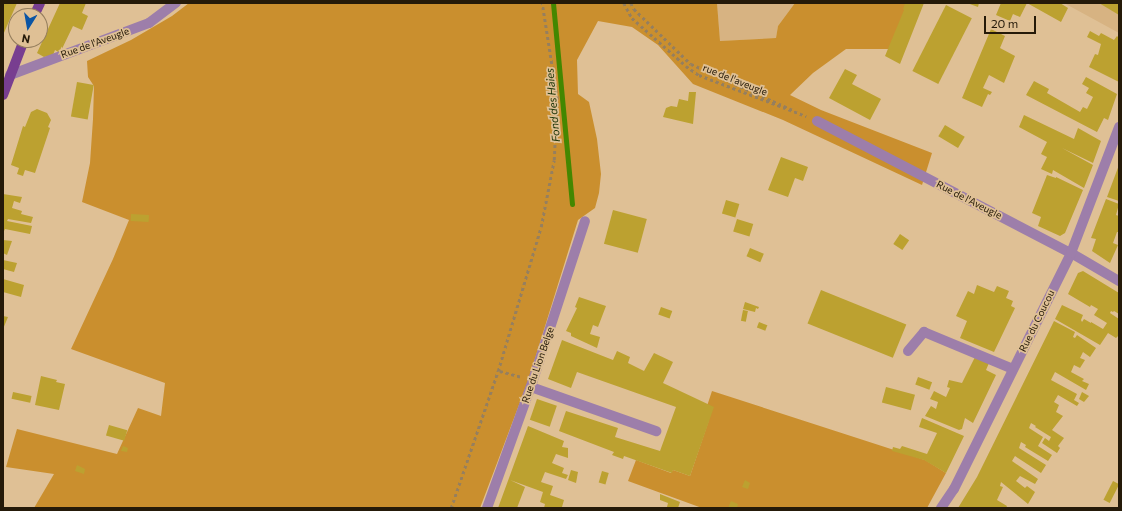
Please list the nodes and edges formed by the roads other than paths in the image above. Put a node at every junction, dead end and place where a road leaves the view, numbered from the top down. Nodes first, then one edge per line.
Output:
1 (176, 3) edge
2 (21, 48) edge
3 (10, 75) junction
4 (3, 95) edge
5 (817, 121) road end
6 (1119, 127) edge
7 (585, 221) dead end
8 (1071, 252) junction
9 (1119, 281) edge
10 (908, 351) dead end
11 (1013, 369) junction
12 (532, 384) junction
13 (656, 431) dead end
14 (487, 508) edge
15 (941, 508) edge

1 - 3 street, Rue de l'Aveugle
2 - 3 main road
3 - 4 main road
5 - 8 street, Rue de l'Aveugle
6 - 8 street, Rue du Coucou
7 - 12 street, Rue du Lion Belge
8 - 9 street, Rue de l'Aveugle
8 - 11 street, Rue du Coucou
10 - 11 street
11 - 15 street, Rue du Coucou
12 - 13 street
12 - 14 street, Rue du Lion Belge

